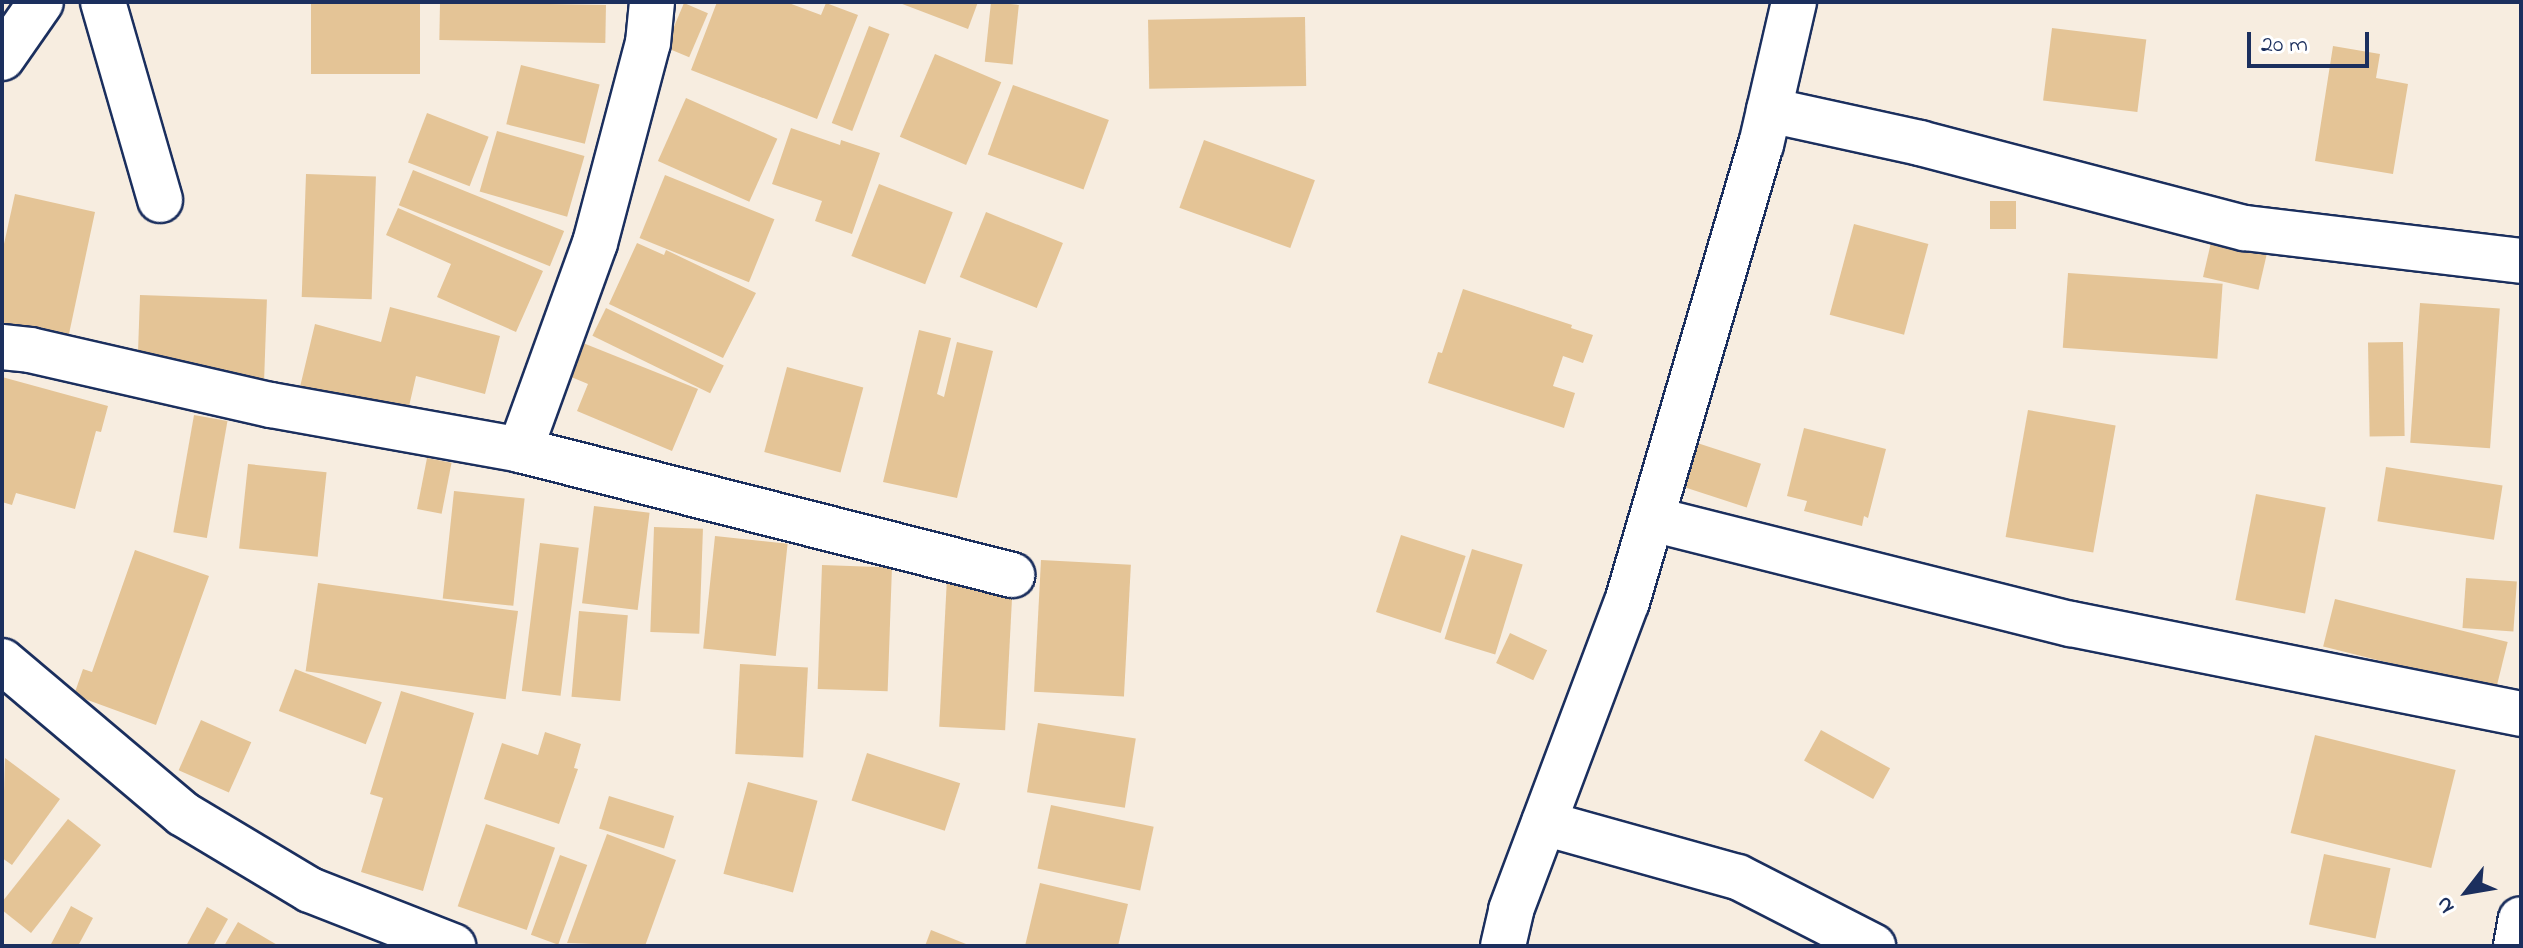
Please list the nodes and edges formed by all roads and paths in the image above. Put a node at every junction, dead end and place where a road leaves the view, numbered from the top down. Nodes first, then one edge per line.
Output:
1 (41, 2) edge
2 (103, 2) edge
3 (652, 2) edge
4 (1794, 2) edge
5 (2, 58) edge
6 (1769, 110) junction
7 (160, 200) dead end
8 (2521, 261) edge
9 (2, 347) edge
10 (520, 450) junction
11 (1652, 519) junction
12 (1012, 575) dead end
13 (2, 661) edge
14 (2521, 714) edge
15 (1544, 823) junction
16 (2521, 919) edge
17 (453, 946) edge
18 (1503, 946) edge
19 (1873, 946) edge
20 (2516, 946) edge

1 - 5 street
2 - 7 street
3 - 10 street
4 - 6 street
6 - 8 street
6 - 11 street
9 - 10 street
10 - 12 street
11 - 14 street
11 - 15 street
13 - 17 street
15 - 18 street
15 - 19 street
16 - 20 street

